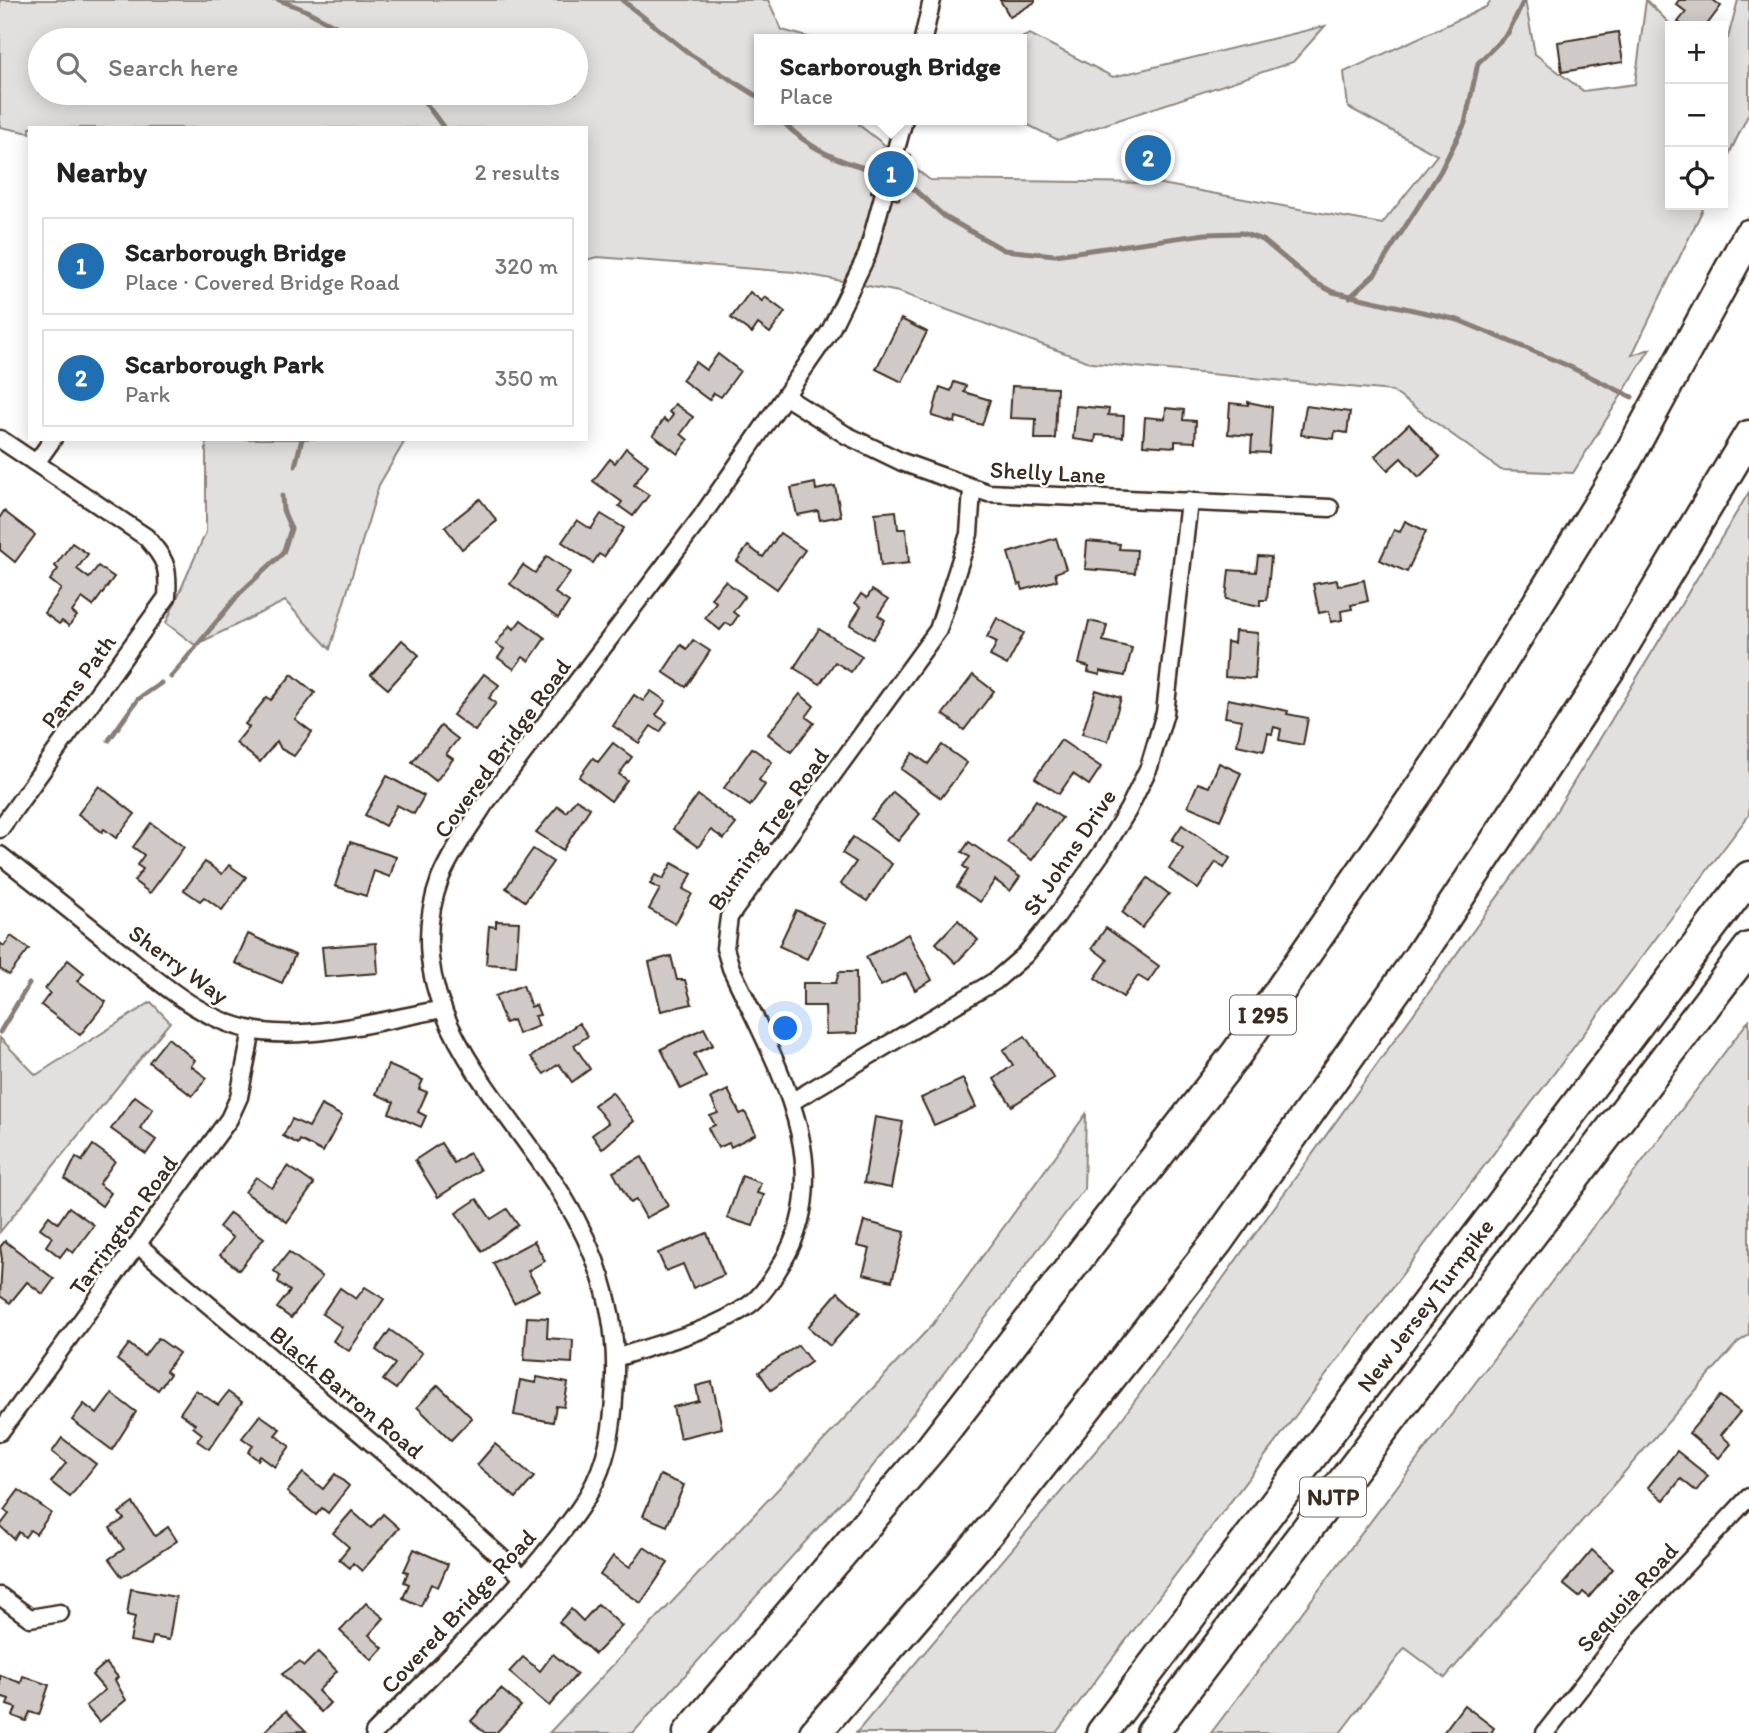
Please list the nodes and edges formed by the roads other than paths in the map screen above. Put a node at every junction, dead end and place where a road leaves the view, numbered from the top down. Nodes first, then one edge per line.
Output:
1 (932, 0) edge
2 (924, 34) edge
3 (903, 125) edge
4 (1749, 235) edge
5 (786, 397) junction
6 (1749, 436) edge
7 (0, 439) edge
8 (52, 441) edge
9 (36, 463) junction
10 (972, 490) junction
11 (1189, 501) junction
12 (1331, 508) dead end
13 (0, 829) edge
14 (0, 855) edge
15 (1749, 877) edge
16 (1749, 948) edge
17 (443, 1009) junction
18 (252, 1030) junction
19 (793, 1101) junction
20 (138, 1244) junction
21 (616, 1358) junction
22 (0, 1432) edge
23 (1749, 1497) edge
24 (524, 1578) junction
25 (0, 1595) edge
26 (60, 1613) dead end
27 (374, 1733) edge
28 (689, 1733) edge
29 (815, 1733) edge
30 (1102, 1733) edge
31 (1152, 1733) edge
32 (1545, 1733) edge

1 - 2 street
3 - 5 street, Covered Bridge Road
4 - 28 highway, I 295
5 - 10 street, Shelly Lane
5 - 17 street, Covered Bridge Road
6 - 29 highway
7 - 9 street
8 - 9 street
9 - 13 street, Pams Path
10 - 11 street, Shelly Lane
10 - 19 street, Burning Tree Road
11 - 12 street, Shelly Lane
11 - 19 street, St Johns Drive
14 - 18 street, Sherry Way
15 - 30 highway, New Jersey Turnpike / NJTP
16 - 31 highway, New Jersey Turnpike / NJTP
17 - 18 street, Sherry Way
17 - 21 street, Covered Bridge Road
18 - 20 street, Tarrington Road
19 - 21 street, Burning Tree Road
20 - 22 street, Tarrington Road
20 - 24 street, Black Barron Road
21 - 24 street, Covered Bridge Road
23 - 32 street, Sequoia Road
24 - 27 street, Covered Bridge Road
25 - 26 street

